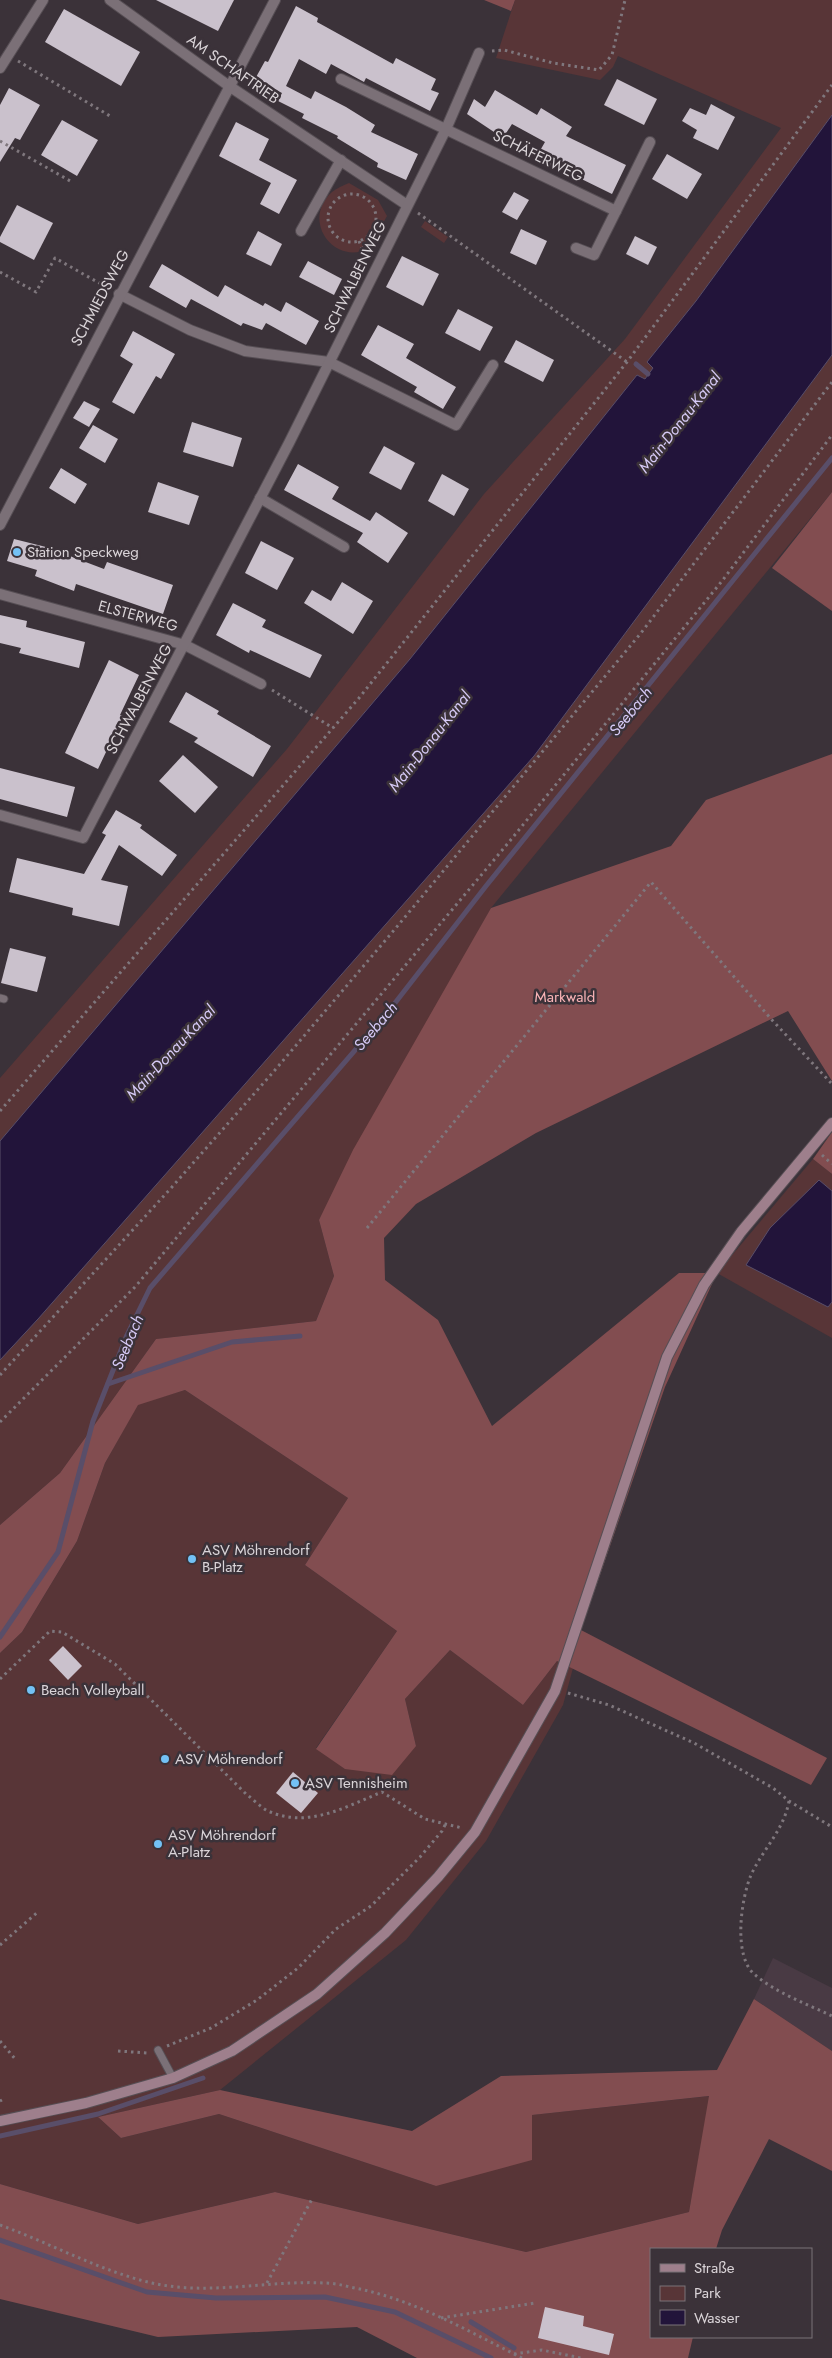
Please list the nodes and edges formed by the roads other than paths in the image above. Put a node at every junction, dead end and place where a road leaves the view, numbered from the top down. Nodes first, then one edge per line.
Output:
1 (43, 0) edge
2 (110, 0) edge
3 (274, 0) edge
4 (479, 53) road end
5 (0, 68) edge
6 (341, 79) dead end
7 (230, 86) junction
8 (446, 129) junction
9 (650, 142) dead end
10 (342, 160) junction
11 (407, 205) junction
12 (616, 211) junction
13 (301, 231) dead end
14 (576, 248) dead end
15 (120, 294) junction
16 (329, 362) junction
17 (493, 364) dead end
18 (260, 498) junction
19 (0, 526) edge
20 (344, 546) dead end
21 (0, 594) edge
22 (185, 645) junction
23 (261, 684) road end
24 (0, 815) edge
25 (832, 1122) edge
26 (158, 2050) road end
27 (173, 2078) junction
28 (0, 2121) edge

1 - 5 street
2 - 7 street, AM SCHAFTRIEB
3 - 7 street, SCHMIEDSWEG
4 - 8 street
6 - 8 street, SCHÄFERWEG
7 - 10 street, AM SCHAFTRIEB
7 - 15 street, SCHMIEDSWEG
8 - 11 street
8 - 12 street, SCHÄFERWEG
9 - 12 street
10 - 11 street, AM SCHAFTRIEB
10 - 13 street
11 - 16 street, SCHWALBENWEG
12 - 14 street
15 - 16 street
15 - 19 street, SCHMIEDSWEG
16 - 17 street
16 - 18 street, SCHWALBENWEG
18 - 20 street
18 - 22 street, SCHWALBENWEG
21 - 22 street, ELSTERWEG
22 - 23 street, ELSTERWEG
22 - 24 street, SCHWALBENWEG
25 - 27 street
26 - 27 lane
27 - 28 street

